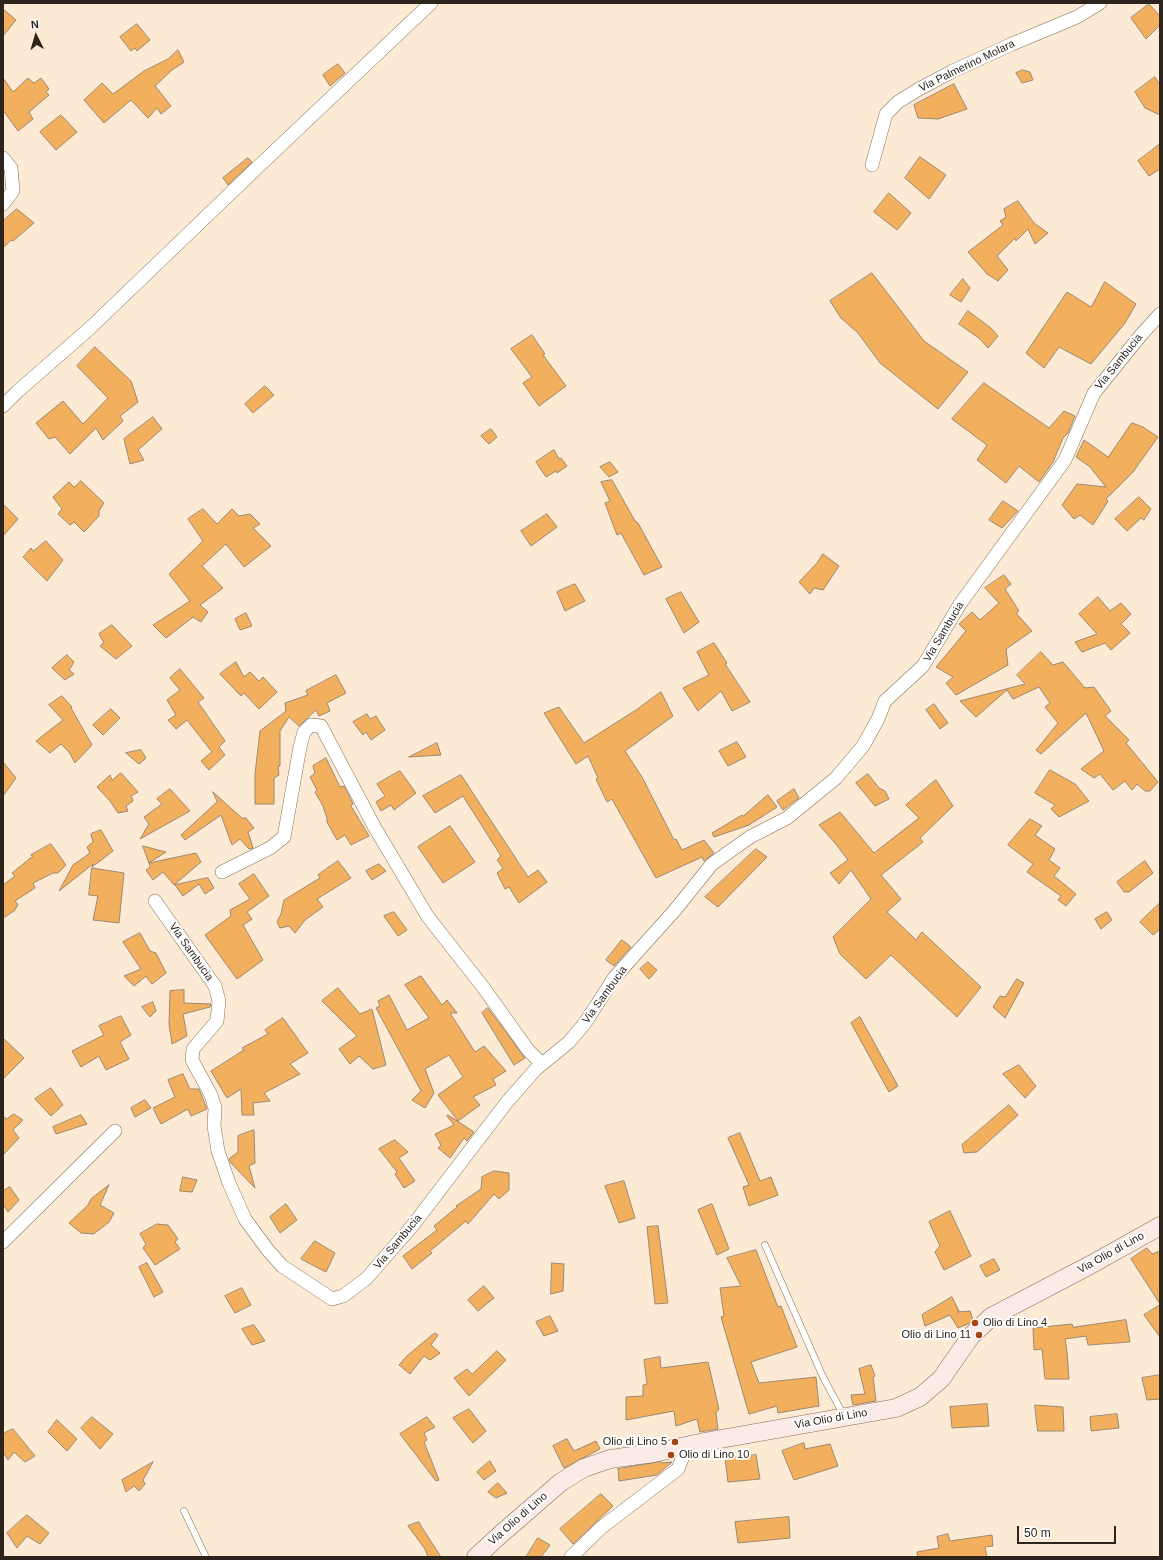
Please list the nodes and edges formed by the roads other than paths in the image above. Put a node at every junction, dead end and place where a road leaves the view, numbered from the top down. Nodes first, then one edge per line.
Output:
1 (432, 3) edge
2 (1100, 3) edge
3 (3, 158) edge
4 (872, 165) dead end
5 (3, 204) edge
6 (1160, 314) edge
7 (3, 406) edge
8 (222, 872) dead end
9 (155, 901) dead end
10 (542, 1064) junction
11 (115, 1132) dead end
12 (1160, 1226) edge
13 (3, 1242) edge
14 (765, 1245) dead end
15 (844, 1417) junction
16 (687, 1446) junction
17 (184, 1511) dead end
18 (206, 1557) edge
19 (476, 1557) edge
20 (571, 1557) edge

1 - 7 street
2 - 4 street, Via Palmerino Molara
3 - 5 street
6 - 10 street, Via Sambucia
8 - 10 street
9 - 10 street, Via Sambucia
11 - 13 street
12 - 15 street, Via Olio di Lino
14 - 15 lane
15 - 16 street, Via Olio di Lino
16 - 19 street, Via Olio di Lino
16 - 20 street
17 - 18 lane

